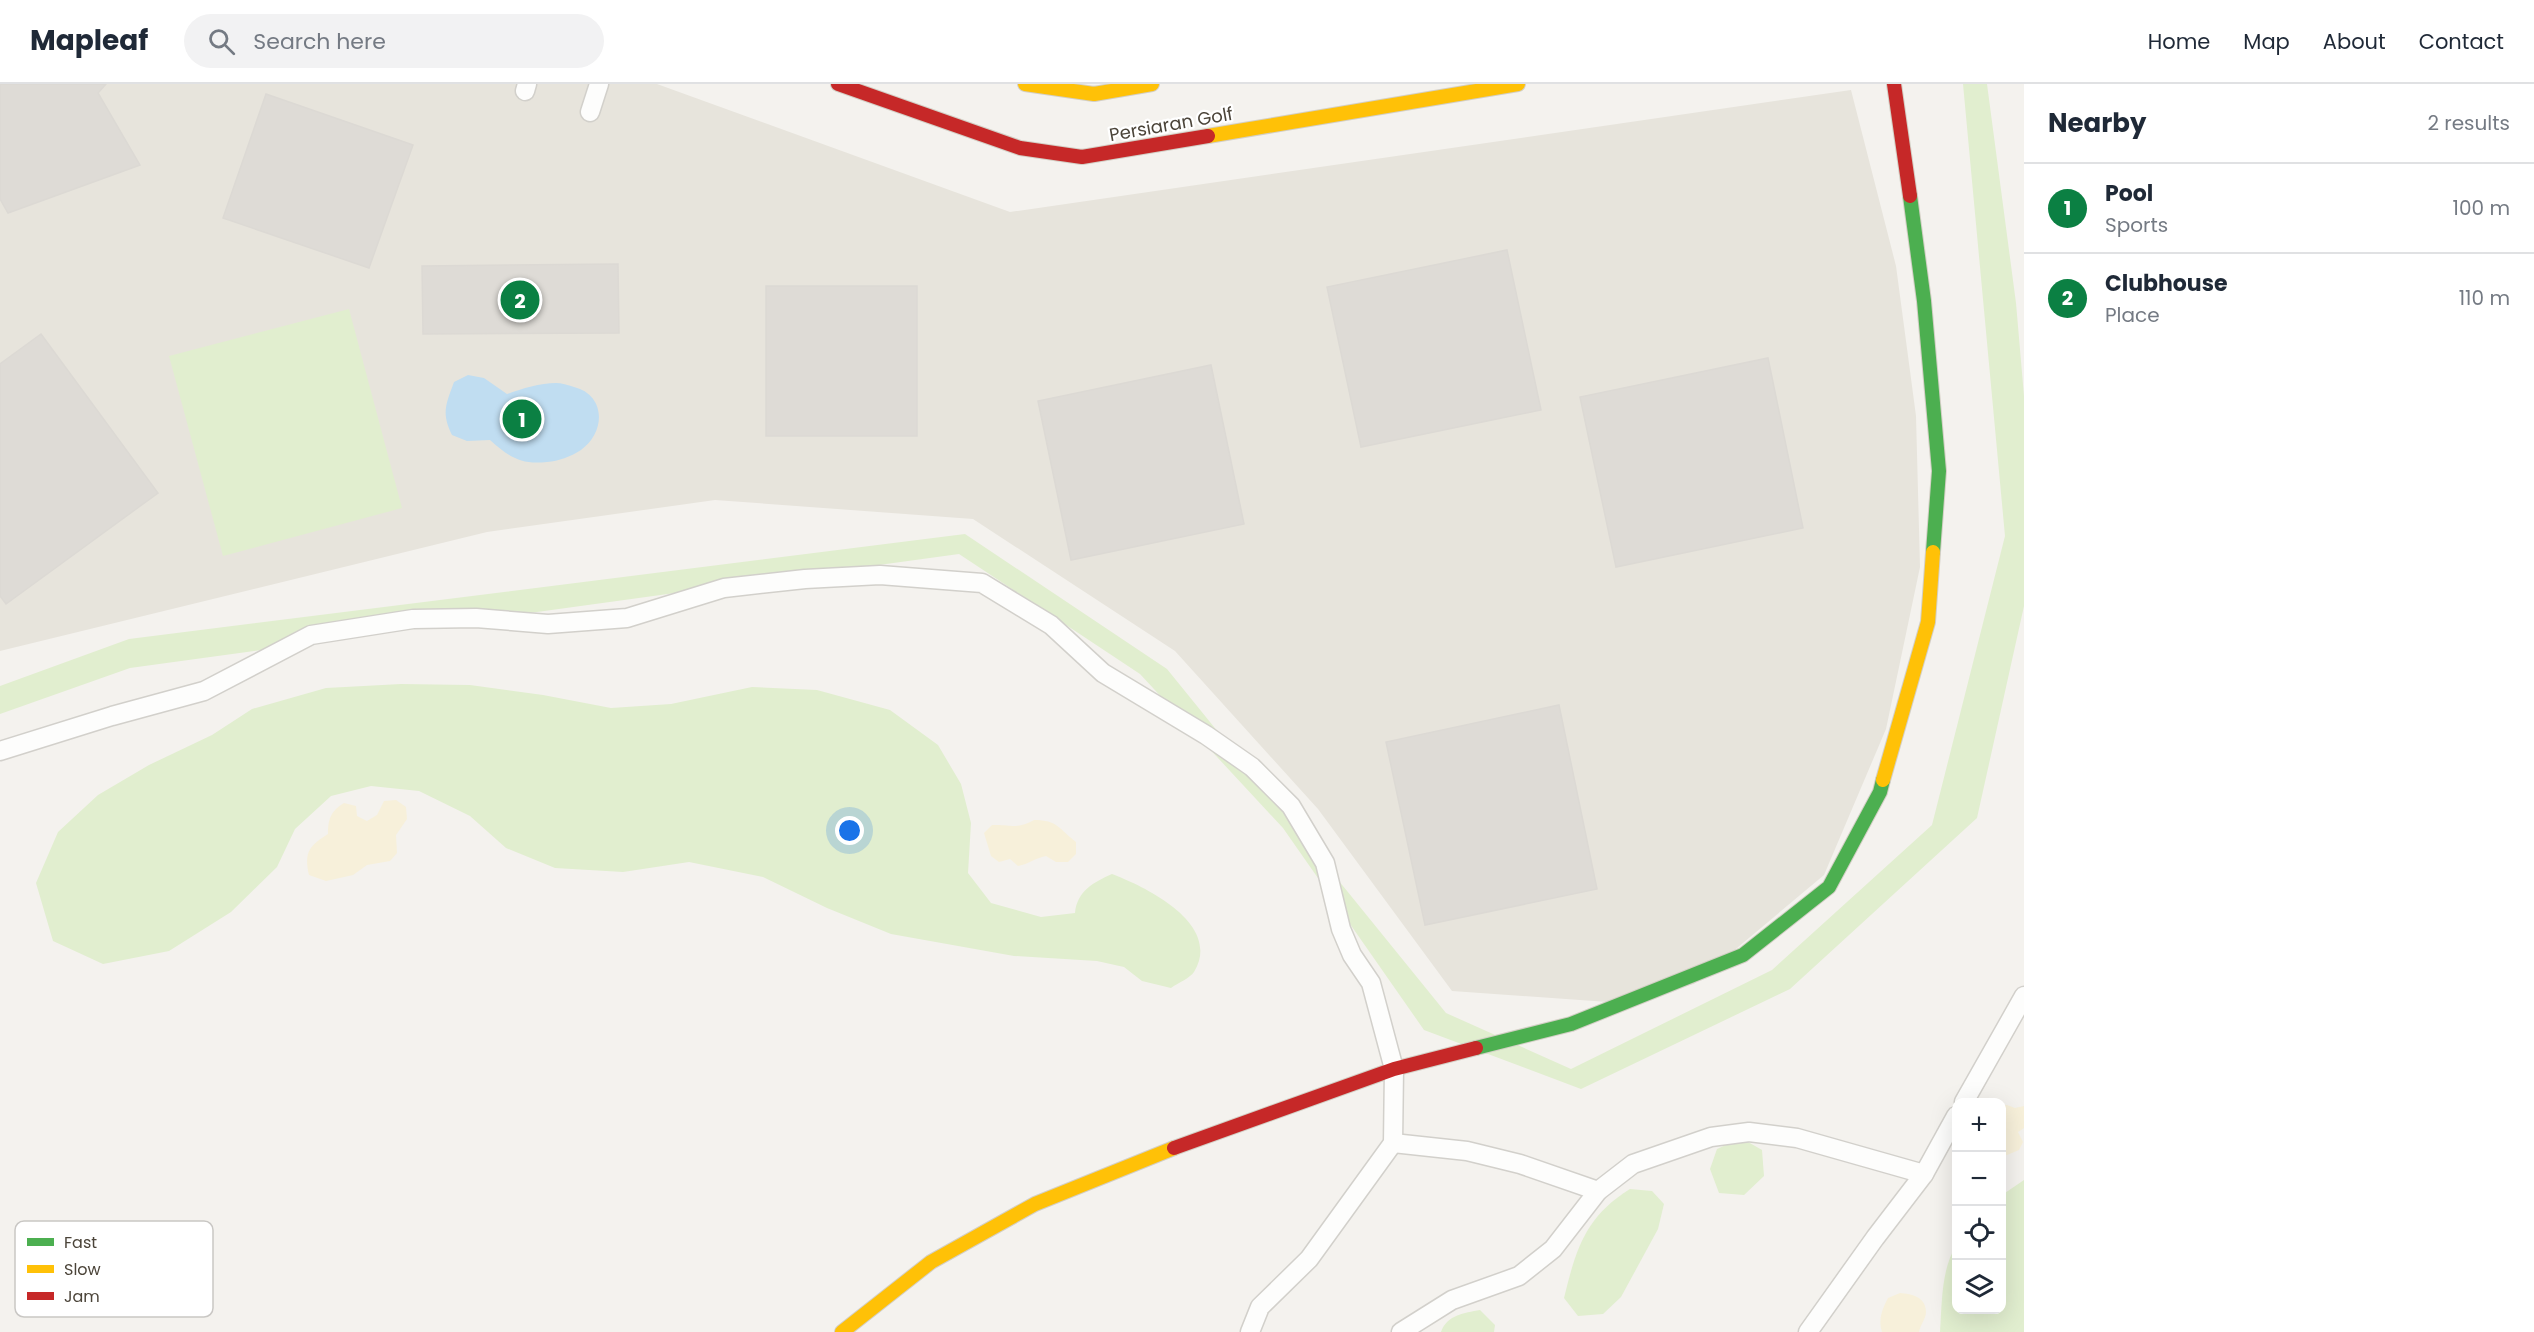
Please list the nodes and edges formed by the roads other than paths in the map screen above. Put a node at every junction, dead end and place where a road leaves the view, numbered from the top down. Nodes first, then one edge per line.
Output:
1 (599, 84) edge
2 (838, 84) edge
3 (1025, 84) edge
4 (1152, 84) edge
5 (1518, 84) edge
6 (1894, 84) edge
7 (590, 112) dead end
8 (0, 751) edge
9 (2024, 996) edge
10 (1394, 1069) junction
11 (1966, 1098) edge
12 (1952, 1123) edge
13 (1393, 1143) junction
14 (1924, 1174) junction
15 (1598, 1191) junction
16 (842, 1332) edge
17 (1250, 1332) edge
18 (1401, 1332) edge
19 (1808, 1332) edge

1 - 7 lane
2 - 5 street, Persiaran Golf
3 - 4 street
6 - 10 street
8 - 10 lane
9 - 11 lane
10 - 13 lane
10 - 16 street
12 - 14 lane
13 - 15 lane
13 - 17 lane
14 - 15 lane
14 - 19 lane
15 - 18 lane

